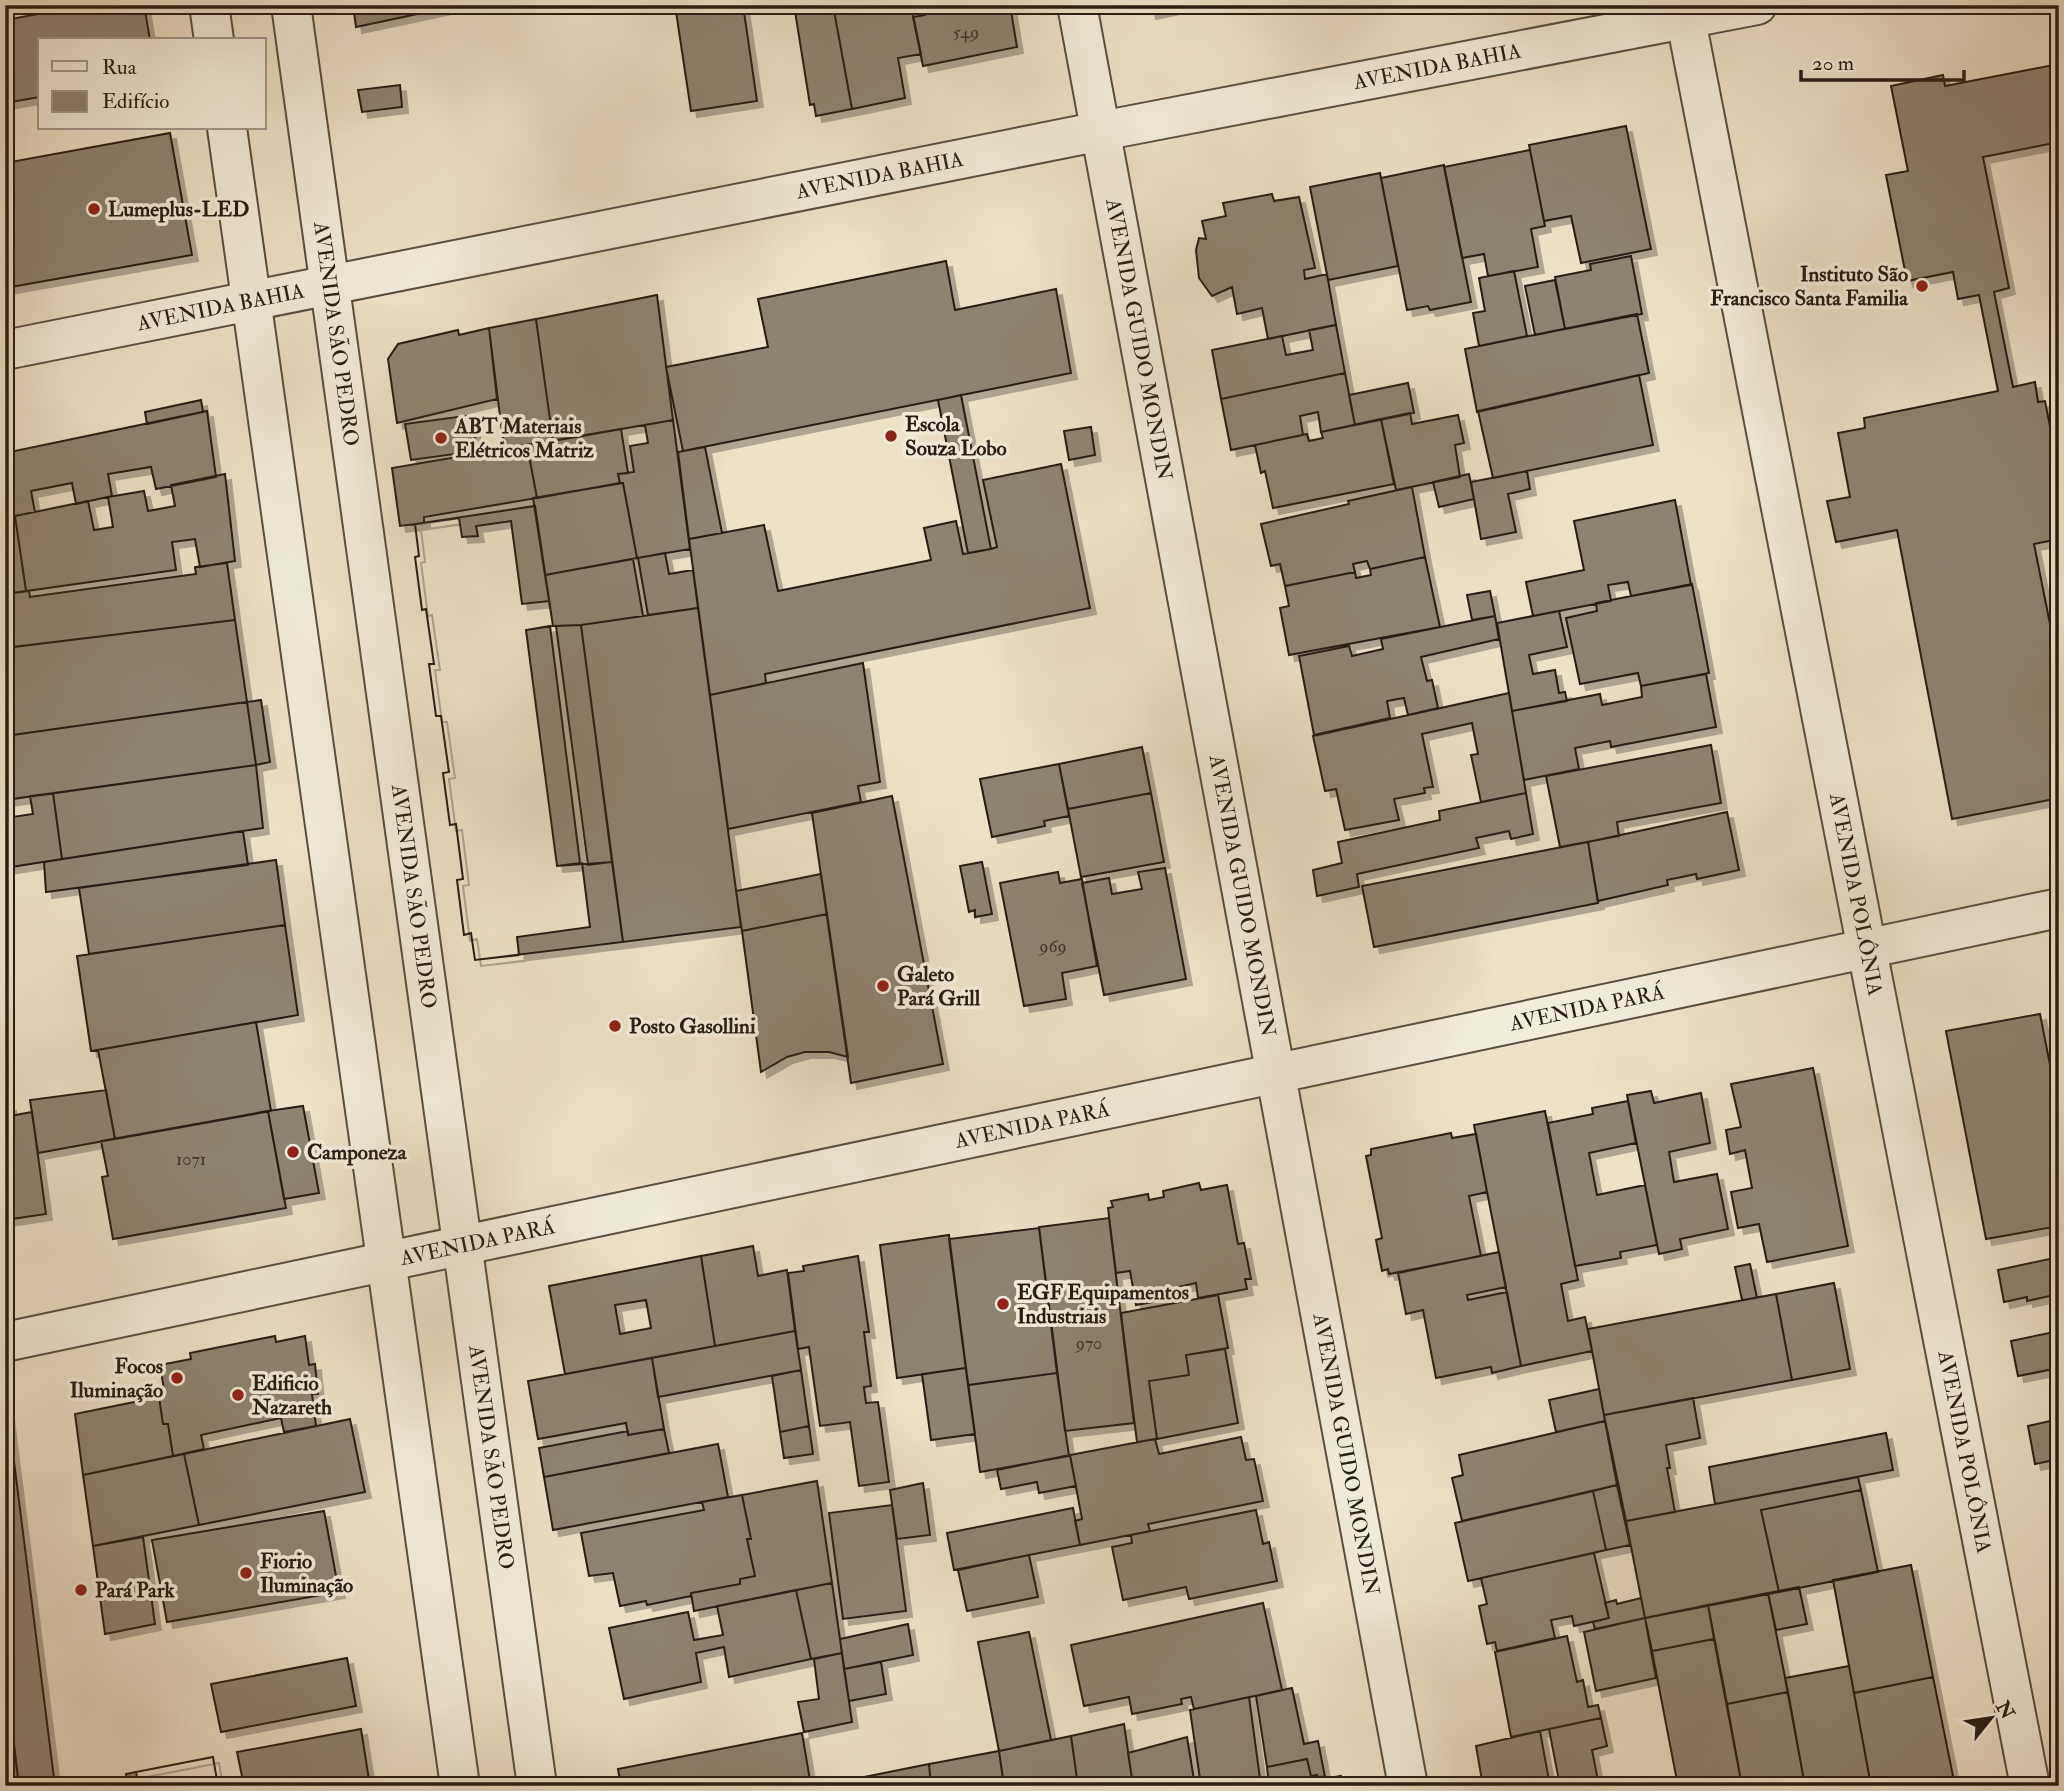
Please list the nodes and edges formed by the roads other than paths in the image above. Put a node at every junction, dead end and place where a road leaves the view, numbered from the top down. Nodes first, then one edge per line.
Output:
1 (209, 5) edge
2 (292, 5) edge
3 (1077, 5) edge
4 (1756, 5) edge
5 (1685, 12) edge
6 (214, 38) edge
7 (226, 130) edge
8 (1101, 131) junction
9 (330, 285) junction
10 (251, 301) junction
11 (5, 350) edge
12 (2059, 908) edge
13 (1867, 948) junction
14 (1276, 1072) junction
15 (462, 1244) junction
16 (386, 1262) junction
17 (5, 1342) edge
18 (460, 1786) edge
19 (537, 1786) edge
20 (1408, 1786) edge
21 (2030, 1786) edge

1 - 6 street
2 - 9 street, AVENIDA SÃO PEDRO
3 - 8 street, AVENIDA GUIDO MONDIN
4 - 5 street, AVENIDA BAHIA
5 - 8 street, AVENIDA BAHIA
5 - 13 street, AVENIDA POLÔNIA
7 - 10 street
8 - 9 street, AVENIDA BAHIA
8 - 14 street, AVENIDA GUIDO MONDIN
9 - 10 street, AVENIDA BAHIA
9 - 15 street, AVENIDA SÃO PEDRO
10 - 11 street, AVENIDA BAHIA
10 - 16 street
12 - 13 street, AVENIDA PARÁ
13 - 14 street, AVENIDA PARÁ
13 - 21 street, AVENIDA POLÔNIA
14 - 15 street, AVENIDA PARÁ
14 - 20 street, AVENIDA GUIDO MONDIN
15 - 16 street, AVENIDA PARÁ
15 - 19 street, AVENIDA SÃO PEDRO
16 - 17 street, AVENIDA PARÁ
16 - 18 street

